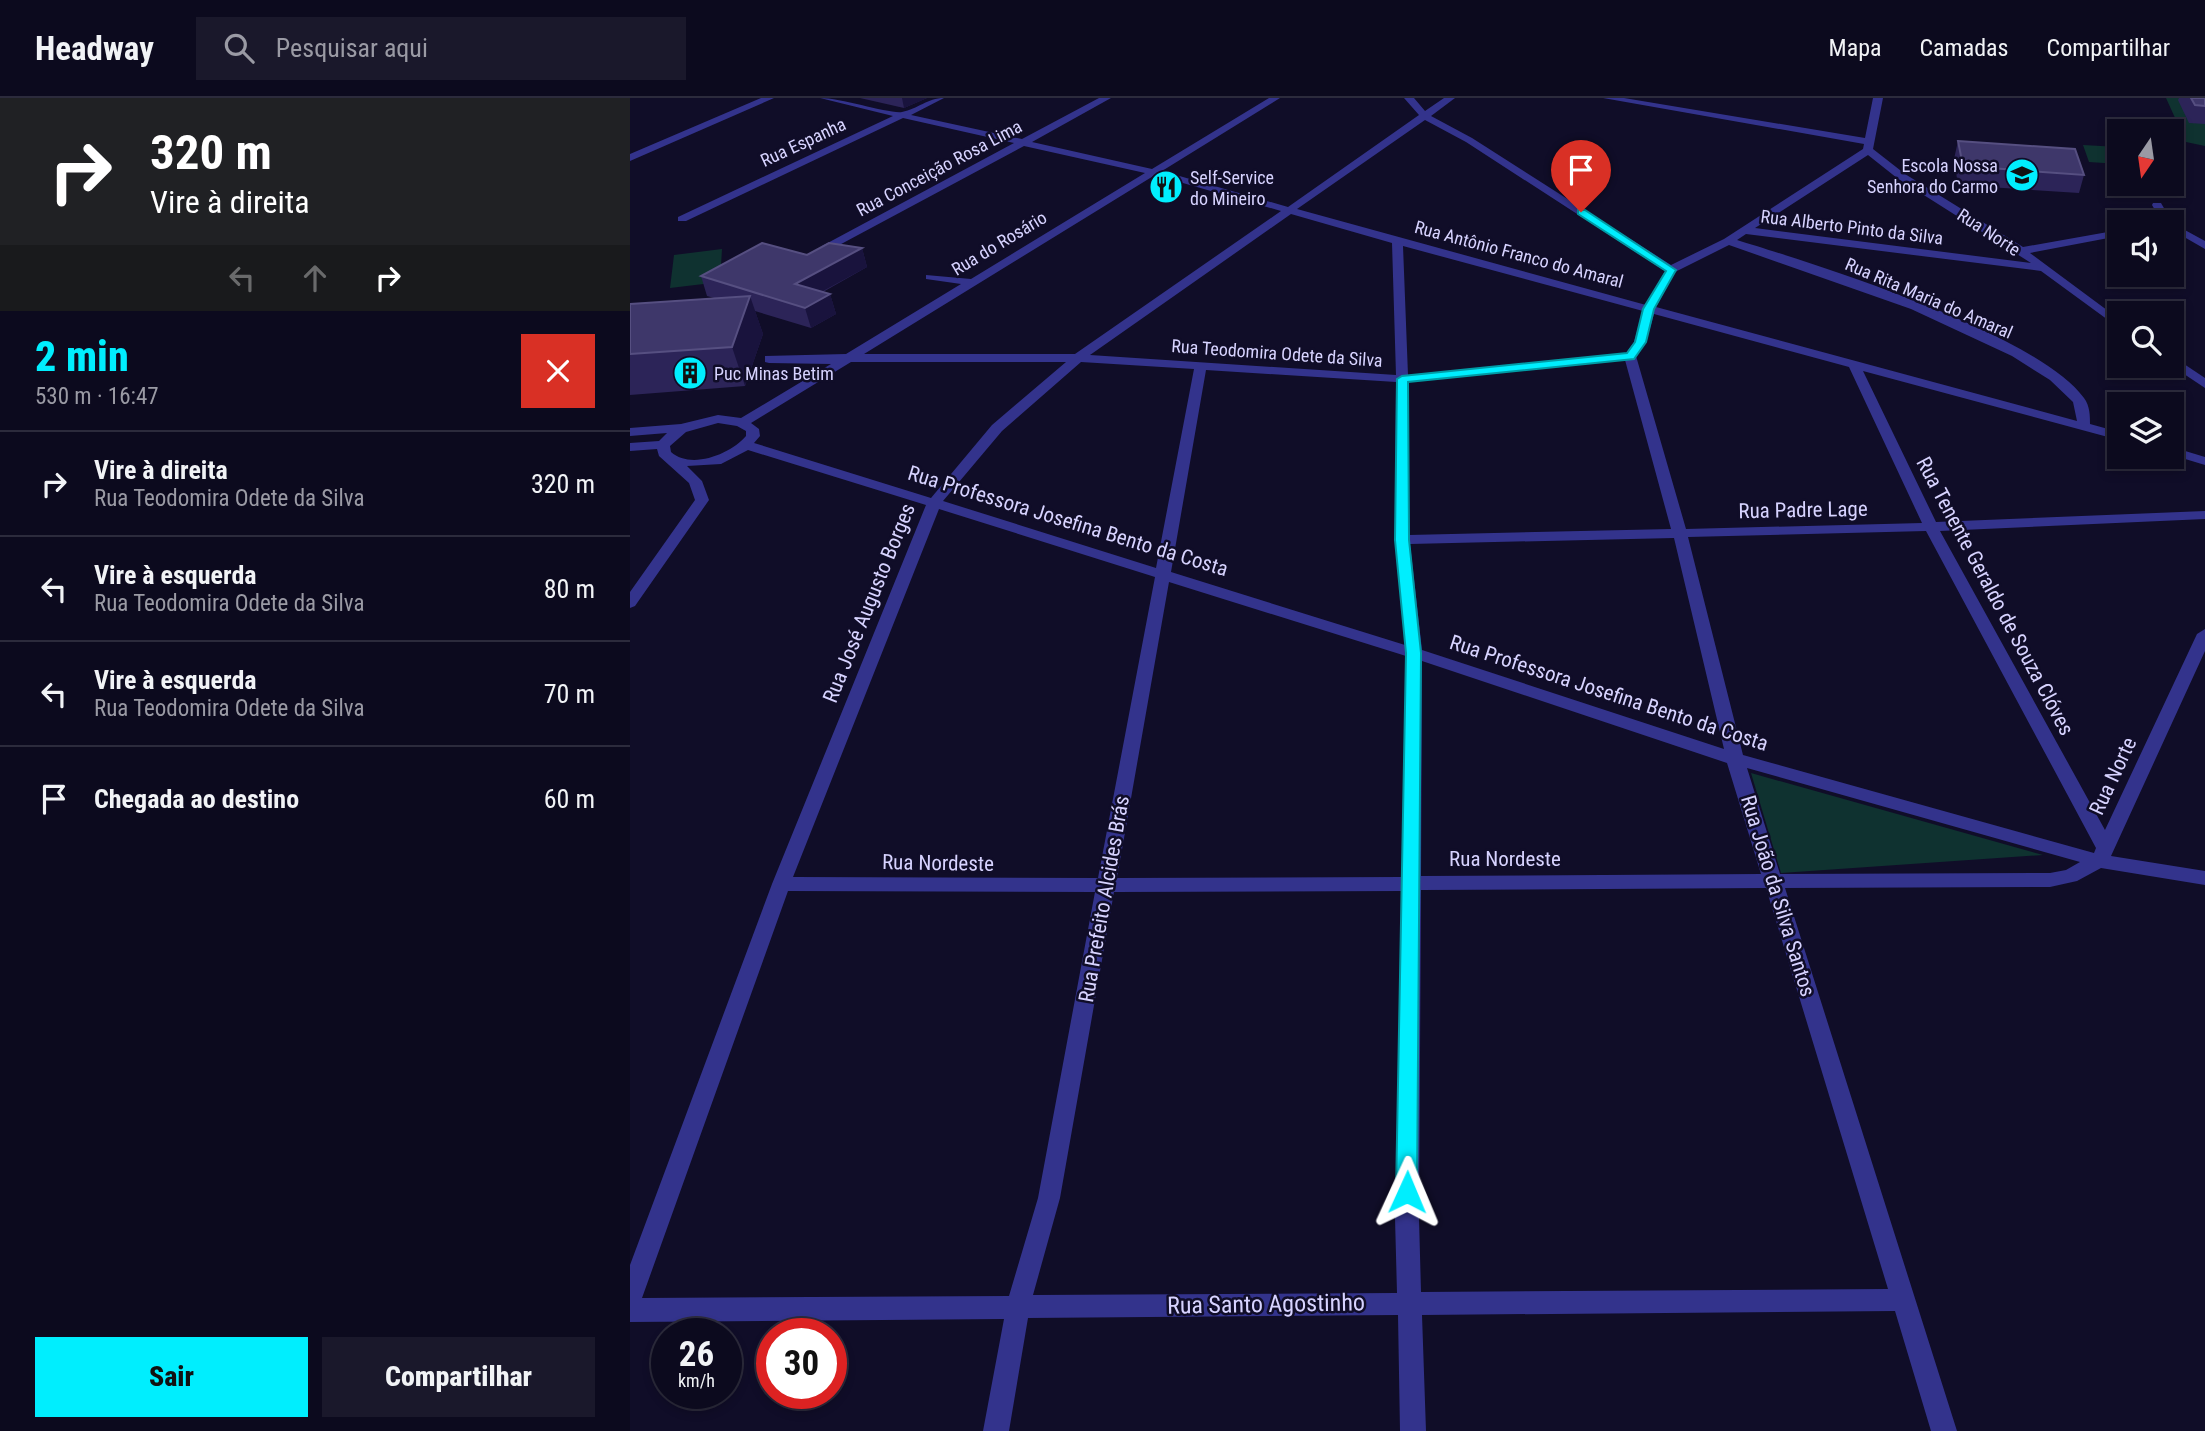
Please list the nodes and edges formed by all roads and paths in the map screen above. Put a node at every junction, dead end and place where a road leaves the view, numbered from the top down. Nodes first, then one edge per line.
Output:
1 (769, 98) edge
2 (825, 98) edge
3 (939, 98) edge
4 (1106, 98) edge
5 (1275, 98) edge
6 (1409, 98) edge
7 (1450, 98) edge
8 (1608, 98) edge
9 (1876, 99) edge
10 (901, 115) junction
11 (1426, 116) junction
12 (1024, 143) junction
13 (1868, 146) junction
14 (630, 158) edge
15 (1154, 172) junction
16 (2157, 205) dead end
17 (1291, 209) junction
18 (2160, 210) edge
19 (682, 219) dead end
20 (1742, 230) junction
21 (2184, 233) edge
22 (2107, 235) edge
23 (1397, 241) junction
24 (1728, 241) junction
25 (2205, 246) edge
26 (826, 248) edge
27 (2021, 251) junction
28 (2040, 268) junction
29 (1671, 270) junction
30 (930, 277) dead end
31 (970, 282) junction
32 (1649, 309) junction
33 (2107, 315) edge
34 (1630, 356) junction
35 (1078, 358) junction
36 (769, 359) dead end
37 (843, 359) junction
38 (1853, 362) junction
39 (1201, 365) junction
40 (2184, 369) edge
41 (1402, 379) junction
42 (2205, 384) edge
43 (744, 422) junction
44 (2084, 426) junction
45 (681, 428) junction
46 (630, 432) edge
47 (2107, 433) edge
48 (663, 445) junction
49 (747, 445) junction
50 (630, 447) edge
51 (2184, 455) edge
52 (671, 459) junction
53 (2205, 461) edge
54 (934, 503) junction
55 (2205, 515) edge
56 (1931, 527) junction
57 (1680, 534) junction
58 (1402, 540) junction
59 (630, 574) edge
60 (649, 574) junction
61 (1163, 575) junction
62 (630, 603) edge
63 (2205, 634) edge
64 (1414, 653) junction
65 (1735, 759) junction
66 (2102, 854) junction
67 (2205, 877) edge
68 (1773, 879) junction
69 (1410, 882) junction
70 (781, 884) junction
71 (1106, 888) junction
72 (630, 1298) edge
73 (1902, 1300) junction
74 (1411, 1302) junction
75 (1018, 1307) junction
76 (630, 1310) edge
77 (996, 1431) edge
78 (1413, 1431) edge
79 (1944, 1431) edge

1 - 14 street
2 - 10 street, Rua Antônio Franco do Amaral
3 - 10 street, Rua Espanha
4 - 12 street, Rua Conceição Rosa Lima
5 - 15 street, Rua do Rosário
6 - 11 street
7 - 11 street, Rua José Augusto Borges
8 - 13 street
9 - 13 street
10 - 12 street, Rua Antônio Franco do Amaral
10 - 19 street, Rua Espanha
11 - 17 street, Rua José Augusto Borges
11 - 29 street
12 - 15 street, Rua Antônio Franco do Amaral
12 - 26 street, Rua Conceição Rosa Lima
13 - 20 street
13 - 27 street, Rua Norte
15 - 17 street, Rua Antônio Franco do Amaral
15 - 31 street, Rua do Rosário
16 - 18 street
17 - 23 street, Rua Antônio Franco do Amaral
17 - 35 street, Rua José Augusto Borges
20 - 24 street
20 - 28 street, Rua Alberto Pinto da Silva
21 - 25 street
22 - 27 street
23 - 32 street, Rua Antônio Franco do Amaral
23 - 41 street
24 - 29 street
24 - 44 street, Rua Rita Maria do Amaral
27 - 28 street, Rua Norte
28 - 33 street, Rua Norte
29 - 32 street
30 - 31 street
31 - 37 street, Rua do Rosário
32 - 34 street
32 - 38 street, Rua Antônio Franco do Amaral
34 - 41 street, Rua Teodomira Odete da Silva
34 - 57 street, Rua João da Silva Santos
35 - 37 street, Rua Teodomira Odete da Silva
35 - 39 street, Rua Teodomira Odete da Silva
35 - 54 street, Rua José Augusto Borges
36 - 37 street, Rua Teodomira Odete da Silva
37 - 43 street, Rua do Rosário
38 - 44 street, Rua Antônio Franco do Amaral
38 - 56 street, Rua Tenente Geraldo de Souza Clóves
39 - 41 street, Rua Teodomira Odete da Silva
39 - 61 street, Rua Prefeito Alcides Brás
40 - 42 street
41 - 58 street
43 - 45 street
43 - 49 street
44 - 47 street, Rua Antônio Franco do Amaral
45 - 46 street
45 - 48 street
48 - 50 street
48 - 52 street
49 - 52 street
49 - 54 street, Rua Professora Josefina Bento da Costa
51 - 53 street
52 - 60 street
54 - 61 street, Rua Professora Josefina Bento da Costa
54 - 70 street, Rua José Augusto Borges
55 - 56 street, Rua Padre Lage
56 - 57 street, Rua Padre Lage
56 - 66 street, Rua Tenente Geraldo de Souza Clóves
57 - 58 street, Rua Padre Lage
57 - 65 street, Rua João da Silva Santos
58 - 64 street
59 - 60 street
60 - 62 street
61 - 64 street, Rua Professora Josefina Bento da Costa
61 - 71 street, Rua Prefeito Alcides Brás
63 - 66 street, Rua Norte
64 - 65 street, Rua Professora Josefina Bento da Costa
64 - 69 street
65 - 66 street, Rua Professora Josefina Bento da Costa
65 - 68 street, Rua João da Silva Santos
66 - 67 street, Rua Professora Josefina Bento da Costa
66 - 68 street, Rua Nordeste
68 - 69 street, Rua Nordeste
68 - 73 street, Rua João da Silva Santos
69 - 71 street, Rua Nordeste
69 - 74 street
70 - 71 street, Rua Nordeste
70 - 72 street, Rua José Augusto Borges
71 - 75 street, Rua Prefeito Alcides Brás
73 - 74 street, Rua Santo Agostinho
73 - 79 street, Rua João da Silva Santos
74 - 75 street, Rua Santo Agostinho
74 - 78 street
75 - 76 street, Rua Santo Agostinho
75 - 77 street, Rua Prefeito Alcides Brás

